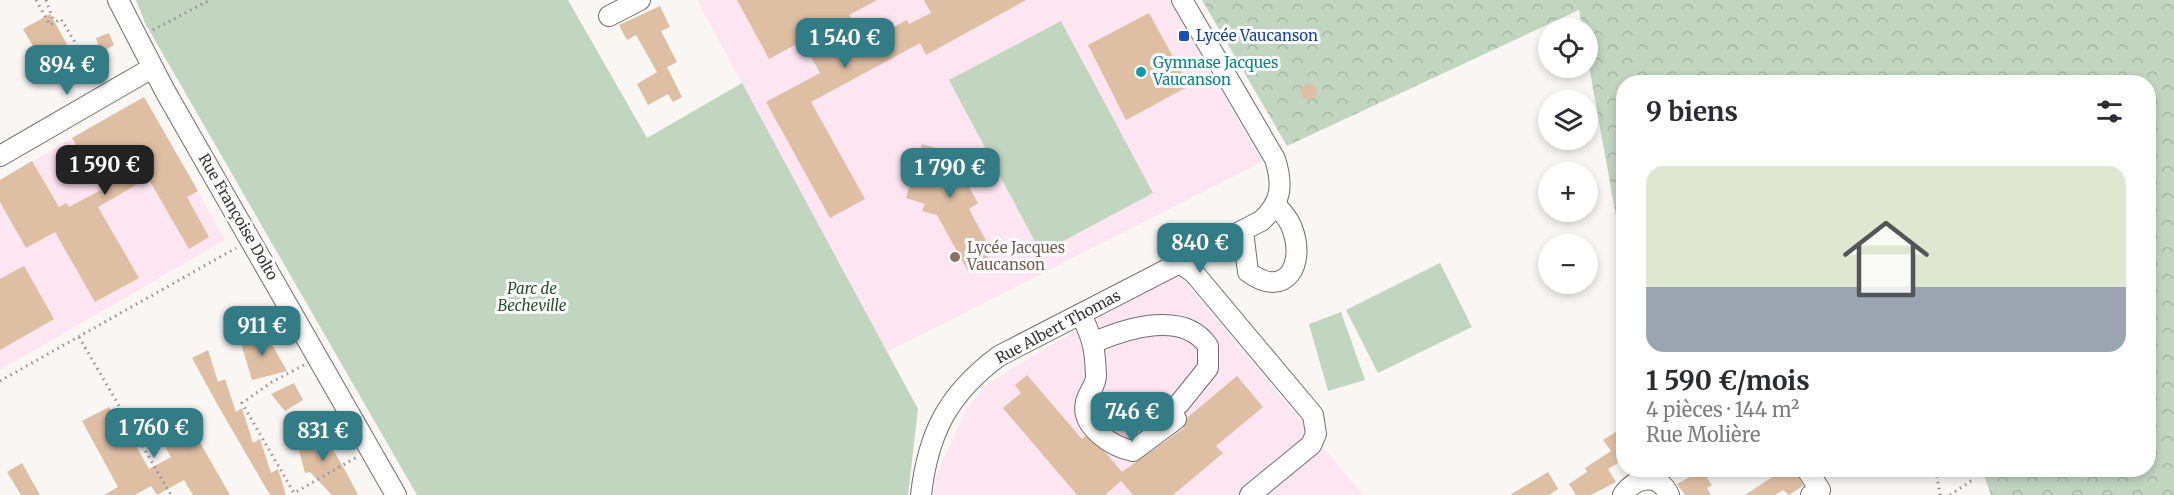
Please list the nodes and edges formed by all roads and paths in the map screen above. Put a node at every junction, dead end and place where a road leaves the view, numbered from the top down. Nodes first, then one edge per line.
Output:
1 (36, 0) edge
2 (46, 0) edge
3 (118, 0) edge
4 (210, 0) edge
5 (640, 0) edge
6 (1182, 0) edge
7 (609, 16) dead end
8 (54, 22) junction
9 (149, 33) dead end
10 (152, 68) junction
11 (95, 76) dead end
12 (0, 156) edge
13 (1275, 205) junction
14 (1243, 231) junction
15 (251, 239) junction
16 (1180, 263) junction
17 (1081, 314) junction
18 (79, 337) junction
19 (1095, 342) junction
20 (319, 357) junction
21 (0, 381) edge
22 (371, 450) junction
23 (1648, 477) edge
24 (1656, 477) edge
25 (1812, 477) edge
26 (1937, 477) edge
27 (1974, 479) dead end
28 (171, 495) edge
29 (396, 495) edge
30 (921, 495) edge
31 (1250, 495) edge
32 (1623, 495) edge
33 (1669, 495) edge
34 (1811, 495) edge
35 (1940, 495) edge
36 (1950, 495) edge

1 - 8 path
2 - 8 path
3 - 10 street, Rue Françoise Dolto
4 - 9 path
5 - 7 street
6 - 13 street
8 - 11 path
10 - 12 street
10 - 15 street, Rue Françoise Dolto
13 - 14 street, Rue Albert Thomas
13 - 14 street
14 - 16 street, Rue Albert Thomas
15 - 18 path
15 - 20 street, Rue Françoise Dolto
16 - 17 street, Rue Albert Thomas
16 - 31 street
17 - 19 street
17 - 30 street, Rue Albert Thomas
18 - 21 path
18 - 28 path
19 - 19 street
20 - 22 street, Rue Françoise Dolto
20 - 22 path
22 - 29 street, Rue Françoise Dolto
23 - 32 street
24 - 33 street
25 - 34 street
26 - 35 path
27 - 36 path

